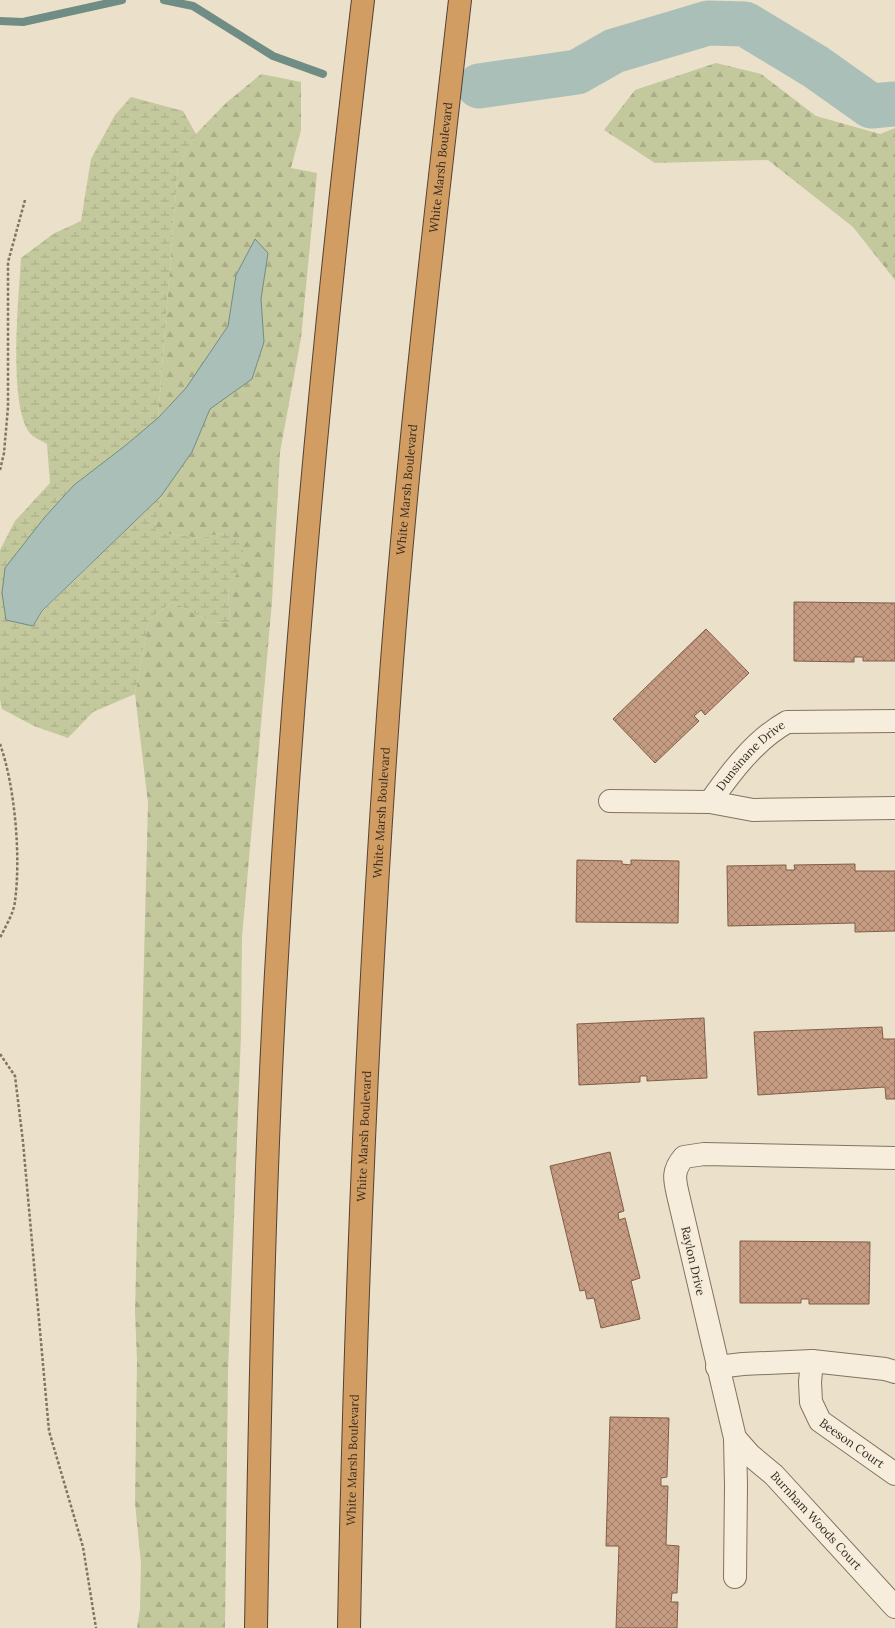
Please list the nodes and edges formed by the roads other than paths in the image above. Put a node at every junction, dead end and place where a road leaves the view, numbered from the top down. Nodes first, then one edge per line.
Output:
1 (363, 0) edge
2 (460, 0) edge
3 (895, 721) edge
4 (610, 802) dead end
5 (710, 802) junction
6 (895, 808) edge
7 (895, 1158) edge
8 (812, 1361) junction
9 (717, 1367) junction
10 (895, 1372) edge
11 (735, 1438) junction
12 (895, 1474) edge
13 (735, 1577) dead end
14 (895, 1607) edge
15 (256, 1628) edge
16 (349, 1628) edge

1 - 15 highway
2 - 16 highway, White Marsh Boulevard
3 - 5 street, Dunsinane Drive
4 - 5 street, Dunsinane Drive
5 - 6 street, Dunsinane Drive
7 - 9 street, Raylon Drive
8 - 9 street
8 - 10 street
8 - 12 street, Beeson Court
9 - 11 street, Raylon Drive
11 - 13 street, Raylon Drive
11 - 14 street, Burnham Woods Court

